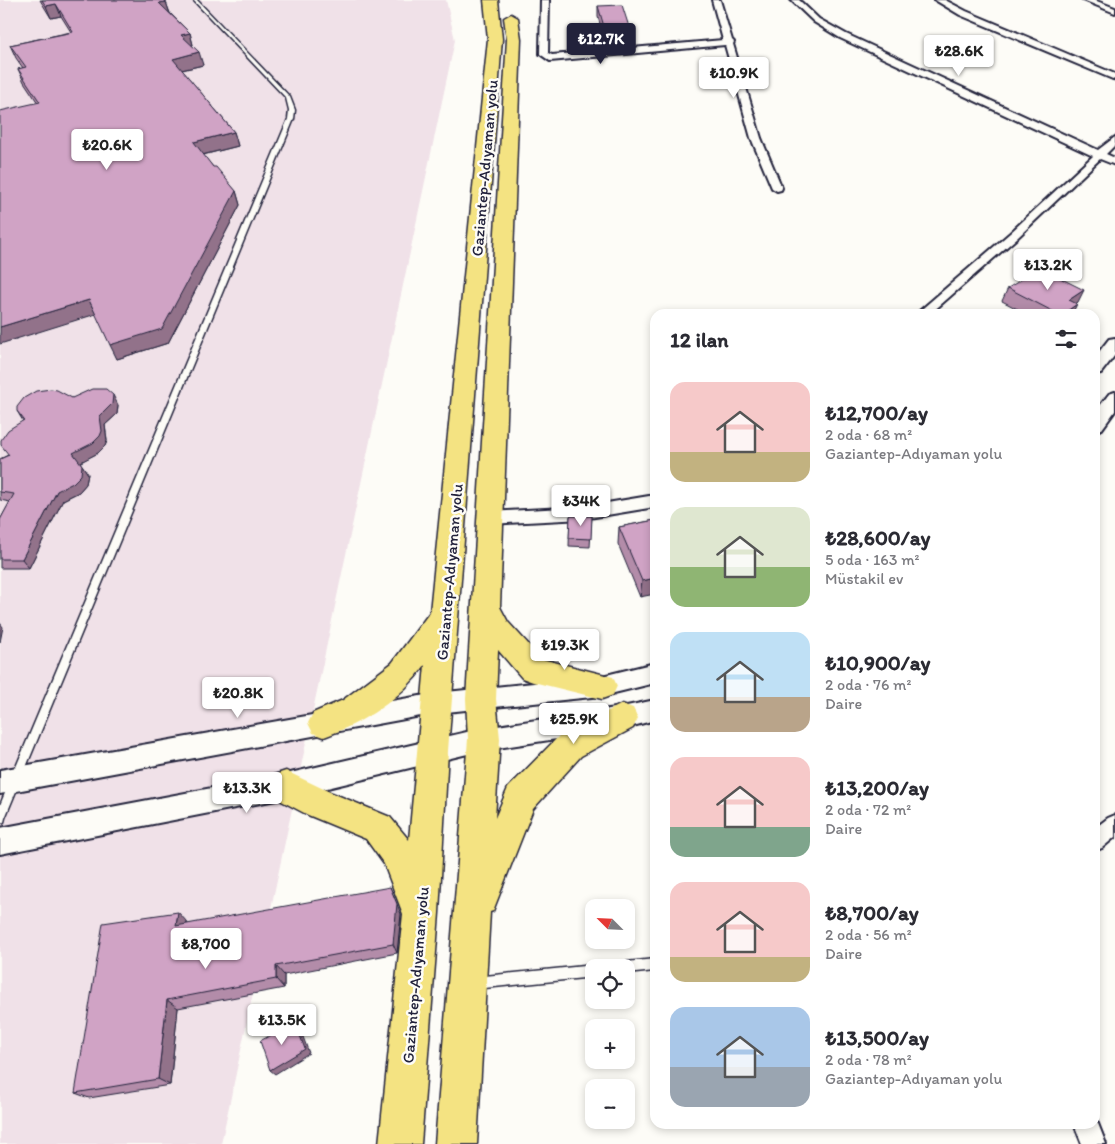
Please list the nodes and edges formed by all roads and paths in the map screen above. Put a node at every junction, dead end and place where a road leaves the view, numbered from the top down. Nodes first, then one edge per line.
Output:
1 (195, 0) edge
2 (491, 0) edge
3 (509, 0) edge
4 (545, 0) edge
5 (716, 0) edge
6 (795, 0) edge
7 (939, 0) edge
8 (1087, 0) edge
9 (1115, 11) edge
10 (730, 42) junction
11 (1115, 77) edge
12 (1115, 140) edge
13 (1100, 155) junction
14 (1115, 162) edge
15 (776, 188) dead end
16 (928, 309) edge
17 (1115, 343) edge
18 (1100, 362) edge
19 (1115, 398) edge
20 (1100, 418) edge
21 (650, 502) edge
22 (490, 518) junction
23 (486, 608) junction
24 (445, 614) junction
25 (650, 674) edge
26 (602, 686) junction
27 (481, 699) junction
28 (437, 703) junction
29 (650, 711) edge
30 (622, 718) junction
31 (324, 723) junction
32 (484, 739) junction
33 (432, 751) junction
34 (9, 780) edge
35 (286, 786) junction
36 (0, 818) edge
37 (1115, 824) edge
38 (1100, 837) edge
39 (0, 841) edge
40 (420, 913) junction
41 (470, 922) junction
42 (650, 966) edge
43 (635, 967) edge
44 (585, 972) edge
45 (466, 984) junction
46 (1088, 1129) edge
47 (400, 1144) edge
48 (456, 1144) edge
49 (1094, 1144) edge

1 - 34 lane
2 - 24 highway, Gaziantep-Adıyaman yolu
3 - 22 highway, Gaziantep-Adıyaman yolu
4 - 10 street
5 - 10 street
6 - 13 street
7 - 11 street
8 - 9 street
10 - 15 street
12 - 13 street
13 - 14 street
13 - 16 street
17 - 18 street
19 - 20 street
21 - 22 street
22 - 23 highway, Gaziantep-Adıyaman yolu
23 - 26 highway
23 - 27 highway, Gaziantep-Adıyaman yolu
24 - 28 highway, Gaziantep-Adıyaman yolu
24 - 31 highway
25 - 26 street
26 - 27 street
27 - 28 street
27 - 32 highway, Gaziantep-Adıyaman yolu
28 - 31 street
28 - 33 highway, Gaziantep-Adıyaman yolu
29 - 30 street
30 - 32 street
30 - 41 highway
31 - 34 street
32 - 33 street
32 - 41 highway, Gaziantep-Adıyaman yolu
33 - 35 street
33 - 40 highway, Gaziantep-Adıyaman yolu
34 - 36 lane
35 - 39 street
35 - 40 highway
37 - 38 street
40 - 47 highway, Gaziantep-Adıyaman yolu
41 - 45 highway, Gaziantep-Adıyaman yolu
42 - 43 lane
44 - 45 lane
45 - 48 highway, Gaziantep-Adıyaman yolu
46 - 49 street

